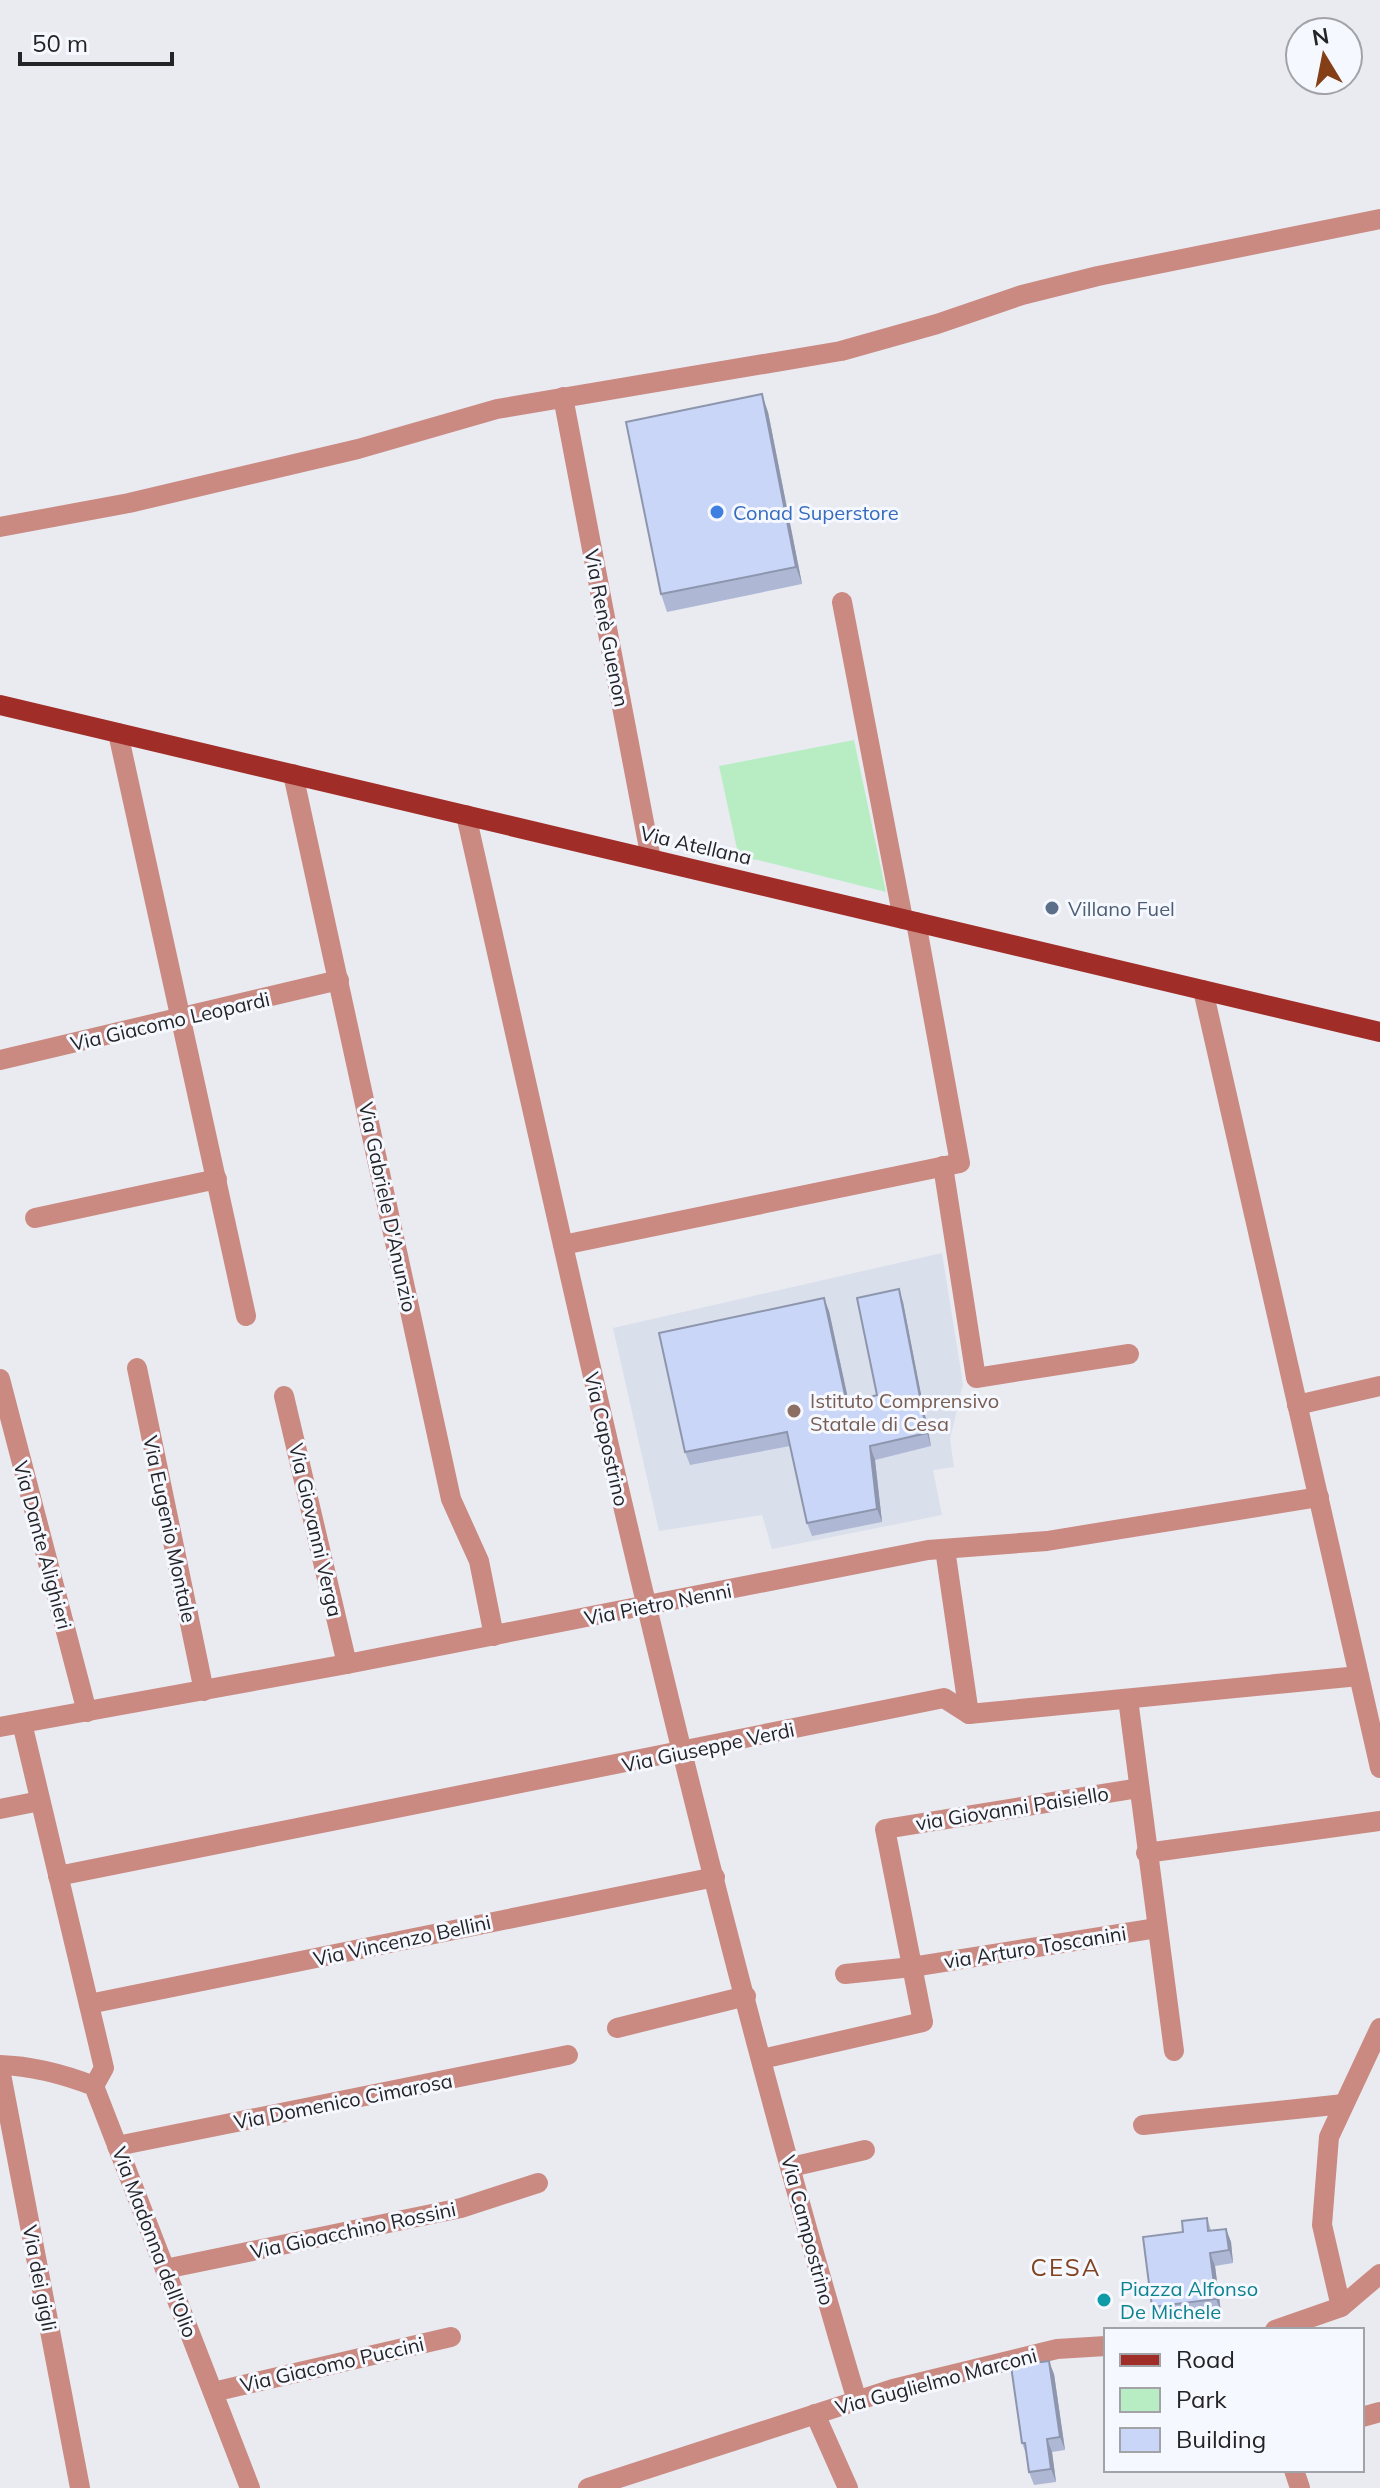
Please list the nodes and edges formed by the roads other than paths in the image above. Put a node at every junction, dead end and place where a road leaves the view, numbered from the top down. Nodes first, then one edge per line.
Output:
1 (1380, 219) edge
2 (563, 397) junction
3 (0, 527) edge
4 (842, 602) dead end
5 (0, 705) edge
6 (118, 733) junction
7 (293, 774) junction
8 (466, 815) junction
9 (651, 859) junction
10 (910, 920) junction
11 (339, 980) junction
12 (1203, 990) junction
13 (182, 1018) junction
14 (1380, 1032) edge
15 (0, 1060) edge
16 (943, 1166) junction
17 (217, 1179) junction
18 (35, 1218) dead end
19 (563, 1245) junction
20 (246, 1316) dead end
21 (1129, 1354) dead end
22 (137, 1368) dead end
23 (0, 1379) edge
24 (1380, 1386) edge
25 (284, 1396) dead end
26 (1297, 1405) junction
27 (1319, 1497) junction
28 (945, 1549) junction
29 (646, 1607) junction
30 (494, 1636) junction
31 (347, 1664) junction
32 (1359, 1676) junction
33 (204, 1691) junction
34 (1128, 1699) junction
35 (87, 1712) junction
36 (969, 1714) junction
37 (22, 1723) junction
38 (0, 1727) edge
39 (683, 1752) junction
40 (1380, 1768) edge
41 (1139, 1788) junction
42 (40, 1801) junction
43 (0, 1809) edge
44 (1380, 1821) edge
45 (1146, 1853) junction
46 (58, 1876) junction
47 (715, 1877) junction
48 (1157, 1928) junction
49 (912, 1967) junction
50 (845, 1974) dead end
51 (746, 1996) junction
52 (89, 2004) junction
53 (617, 2028) dead end
54 (1380, 2028) edge
55 (1174, 2051) dead end
56 (568, 2055) dead end
57 (762, 2059) junction
58 (0, 2067) edge
59 (94, 2086) junction
60 (1344, 2104) junction
61 (1143, 2125) dead end
62 (117, 2146) junction
63 (865, 2150) dead end
64 (791, 2167) junction
65 (538, 2183) dead end
66 (165, 2269) junction
67 (1380, 2274) edge
68 (1341, 2307) junction
69 (1281, 2328) edge
70 (451, 2337) dead end
71 (1104, 2346) edge
72 (213, 2392) junction
73 (857, 2401) junction
74 (815, 2414) junction
75 (80, 2488) edge
76 (250, 2488) edge
77 (588, 2488) edge
78 (848, 2488) edge

1 - 2 street
2 - 3 street
2 - 9 street, Via Renè Guenon
4 - 10 street
5 - 6 main road, Via Atellana
6 - 7 main road, Via Atellana
6 - 13 street
7 - 8 main road, Via Atellana
7 - 11 street, Via Gabriele D'Anunzio
8 - 9 main road, Via Atellana
8 - 19 street, Via Capostrino
9 - 10 main road, Via Atellana
10 - 12 main road, Via Atellana
10 - 16 street
11 - 13 street, Via Giacomo Leopardi
11 - 30 street, Via Gabriele D'Anunzio
12 - 14 main road, Via Atellana
12 - 26 street
13 - 15 street, Via Giacomo Leopardi
13 - 17 street
16 - 19 street
16 - 21 street
17 - 18 street
17 - 20 street
19 - 29 street, Via Capostrino
22 - 33 street, Via Eugenio Montale
23 - 35 street, Via Dante Alighieri
24 - 26 street
25 - 31 street, Via Giovanni Verga
26 - 27 street
27 - 28 street, Via Pietro Nenni
27 - 32 street
28 - 29 street, Via Pietro Nenni
28 - 36 street
29 - 30 street, Via Pietro Nenni
29 - 39 street, Via Capostrino
30 - 31 street, Via Pietro Nenni
31 - 33 street, Via Pietro Nenni
32 - 34 street, Via Giuseppe Verdi
32 - 40 street
33 - 35 street, Via Pietro Nenni
34 - 36 street, Via Giuseppe Verdi
34 - 41 street
35 - 37 street, Via Pietro Nenni
36 - 39 street, Via Giuseppe Verdi
37 - 38 street, Via Pietro Nenni
37 - 42 street
39 - 46 street, Via Giuseppe Verdi
39 - 47 street, Via Capostrino
41 - 45 street
41 - 49 street, via Giovanni Paisiello
42 - 43 street
42 - 46 street
44 - 45 street
45 - 48 street
46 - 52 street
47 - 51 street, Via Capostrino
47 - 52 street, Via Vincenzo Bellini
48 - 49 street, via Arturo Toscanini
48 - 55 street
49 - 50 street, via Arturo Toscanini
49 - 57 street
51 - 53 street
51 - 57 street, Via Capostrino
52 - 59 street
54 - 60 street
56 - 62 street, Via Domenico Cimarosa
57 - 64 street, Via Campostrino
58 - 59 street
58 - 75 street, Via dei gigli
59 - 62 street, Via Madonna dell'Olio
60 - 61 street
60 - 68 street
62 - 66 street, Via Madonna dell'Olio
63 - 64 street
64 - 73 street, Via Campostrino
65 - 66 street, Via Gioacchino Rossini
66 - 72 street, Via Madonna dell'Olio
67 - 68 street
68 - 69 street
70 - 72 street, Via Giacomo Puccini
71 - 73 street, Via Guglielmo Marconi
72 - 76 street, Via Madonna dell'Olio
73 - 74 street, Via Guglielmo Marconi
74 - 77 street, Via Guglielmo Marconi
74 - 78 street

